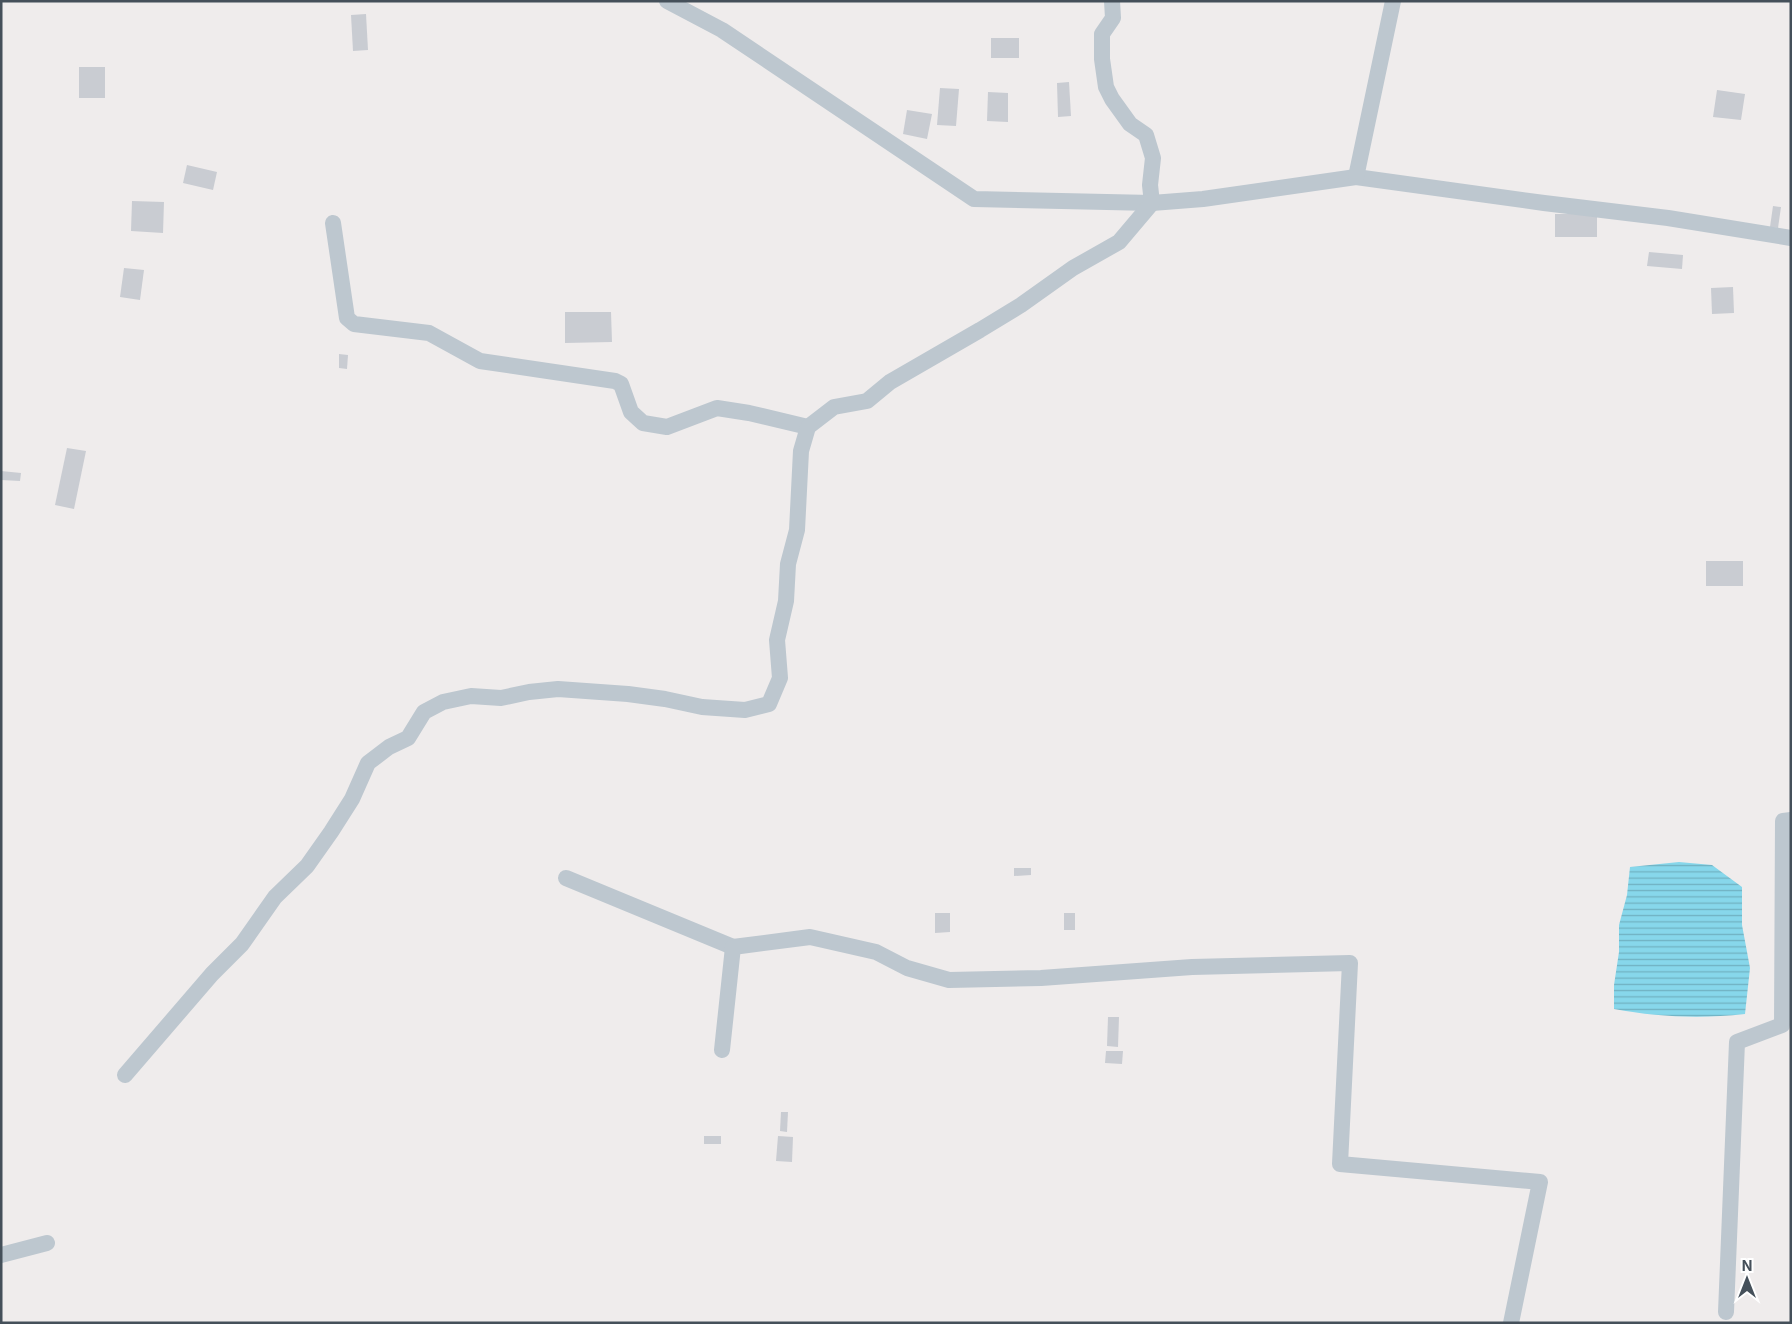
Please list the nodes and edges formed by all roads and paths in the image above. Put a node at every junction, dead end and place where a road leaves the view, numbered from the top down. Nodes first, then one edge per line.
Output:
1 (667, 1) edge
2 (1112, 1) edge
3 (1393, 1) edge
4 (1356, 177) junction
5 (1152, 203) junction
6 (332, 223) dead end
7 (1791, 238) edge
8 (808, 427) junction
9 (1791, 820) edge
10 (566, 878) dead end
11 (733, 946) junction
12 (722, 1050) dead end
13 (124, 1075) dead end
14 (46, 1243) dead end
15 (1, 1255) edge
16 (1726, 1312) dead end
17 (1511, 1323) edge

1 - 5 street
2 - 5 street
3 - 4 street
4 - 5 street
4 - 7 street
5 - 8 street
6 - 8 street
8 - 13 street
9 - 16 street
10 - 11 street
11 - 12 street
11 - 17 street
14 - 15 street

